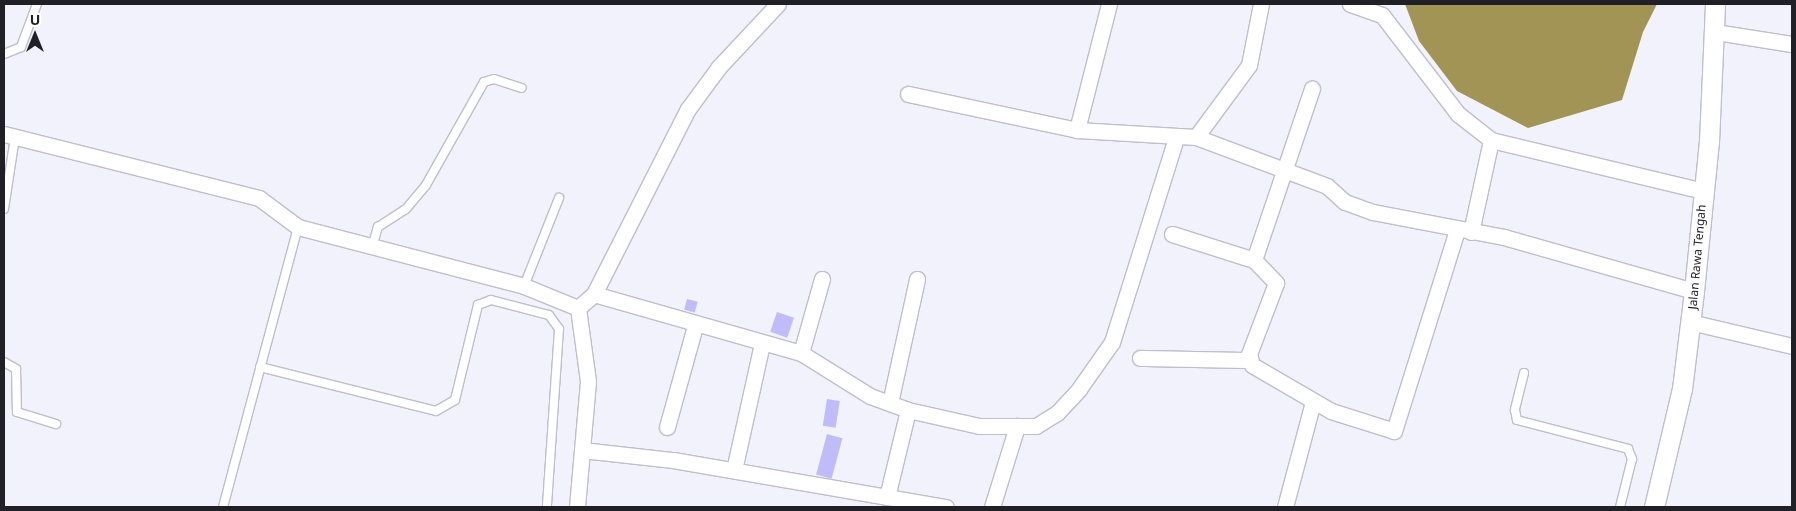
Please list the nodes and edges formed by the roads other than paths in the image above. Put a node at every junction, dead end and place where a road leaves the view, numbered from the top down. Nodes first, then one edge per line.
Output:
1 (37, 4) edge
2 (778, 4) edge
3 (1109, 4) edge
4 (1261, 4) edge
5 (1350, 4) edge
6 (1715, 4) edge
7 (1716, 32) junction
8 (1792, 44) edge
9 (4, 54) edge
10 (522, 88) dead end
11 (1312, 89) dead end
12 (908, 94) dead end
13 (1077, 130) junction
14 (10, 136) edge
15 (1196, 137) junction
16 (1176, 138) junction
17 (1491, 140) junction
18 (1282, 171) junction
19 (1703, 191) junction
20 (559, 198) dead end
21 (4, 209) edge
22 (298, 228) junction
23 (1464, 231) junction
24 (1172, 234) dead end
25 (373, 244) junction
26 (1254, 260) junction
27 (822, 279) dead end
28 (916, 279) dead end
29 (524, 286) junction
30 (1694, 291) junction
31 (594, 294) junction
32 (578, 308) junction
33 (1690, 322) junction
34 (695, 326) junction
35 (762, 344) junction
36 (1792, 346) edge
37 (802, 353) junction
38 (1140, 358) dead end
39 (1249, 360) junction
40 (4, 362) edge
41 (260, 367) junction
42 (1524, 373) dead end
43 (1314, 402) junction
44 (890, 403) junction
45 (908, 410) junction
46 (56, 424) dead end
47 (1017, 426) junction
48 (667, 427) dead end
49 (582, 450) junction
50 (734, 470) junction
51 (887, 497) junction
52 (223, 507) edge
53 (546, 507) edge
54 (577, 507) edge
55 (946, 507) edge
56 (992, 507) edge
57 (1285, 507) edge
58 (1620, 507) edge
59 (1654, 507) edge

1 - 9 lane
2 - 31 street
3 - 13 street
4 - 15 street
5 - 17 street
6 - 7 street, Jalan Rawa Tengah
7 - 8 street
7 - 19 street, Jalan Rawa Tengah
10 - 25 lane
11 - 18 street
12 - 13 street
13 - 16 street
14 - 21 lane
14 - 22 street
15 - 16 street
15 - 18 street
16 - 47 street
17 - 19 street
17 - 23 street
18 - 23 street
18 - 26 street
19 - 30 street, Jalan Rawa Tengah
20 - 29 lane
22 - 25 street
22 - 41 lane
23 - 30 street
23 - 43 street
24 - 26 street
25 - 29 street
26 - 39 street
27 - 37 street
28 - 44 street
29 - 32 street
30 - 33 street, Jalan Rawa Tengah
31 - 32 street
31 - 34 street
32 - 49 street
33 - 36 street
33 - 59 street, Jalan Rawa Tengah
34 - 35 street
34 - 48 street
35 - 37 street
35 - 50 street
37 - 44 street
38 - 39 street
39 - 43 street
40 - 46 lane
41 - 52 lane
41 - 53 lane
42 - 58 lane
43 - 57 street
44 - 45 street
45 - 47 street
45 - 51 street
47 - 56 street
49 - 50 street
49 - 54 street
50 - 51 street
51 - 55 street

